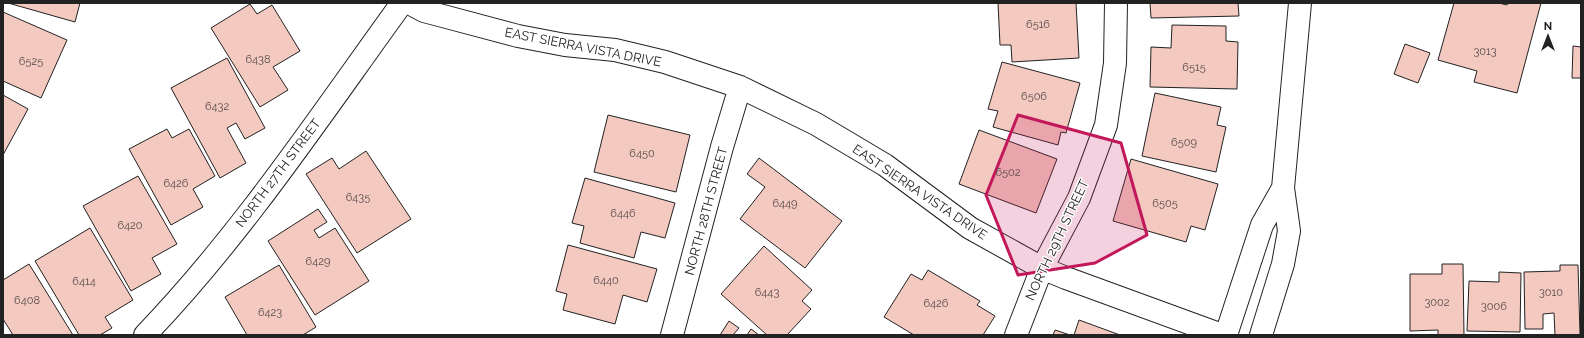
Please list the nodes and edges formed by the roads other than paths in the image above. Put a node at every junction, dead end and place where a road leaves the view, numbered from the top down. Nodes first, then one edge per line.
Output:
1 (402, 3) edge
2 (409, 3) edge
3 (1116, 3) edge
4 (1300, 3) edge
5 (740, 87) junction
6 (1283, 188) junction
7 (1042, 268) junction
8 (145, 335) edge
9 (672, 335) edge
10 (1016, 335) edge
11 (1222, 335) edge
12 (1226, 335) edge
13 (1261, 335) edge

1 - 8 street, NORTH 27TH STREET
2 - 5 street, EAST SIERRA VISTA DRIVE
3 - 7 street, NORTH 29TH STREET
4 - 6 street
5 - 7 street, EAST SIERRA VISTA DRIVE
5 - 9 street, NORTH 28TH STREET
6 - 12 street
6 - 13 street
7 - 10 street, NORTH 29TH STREET
7 - 11 street, EAST SIERRA VISTA DRIVE

